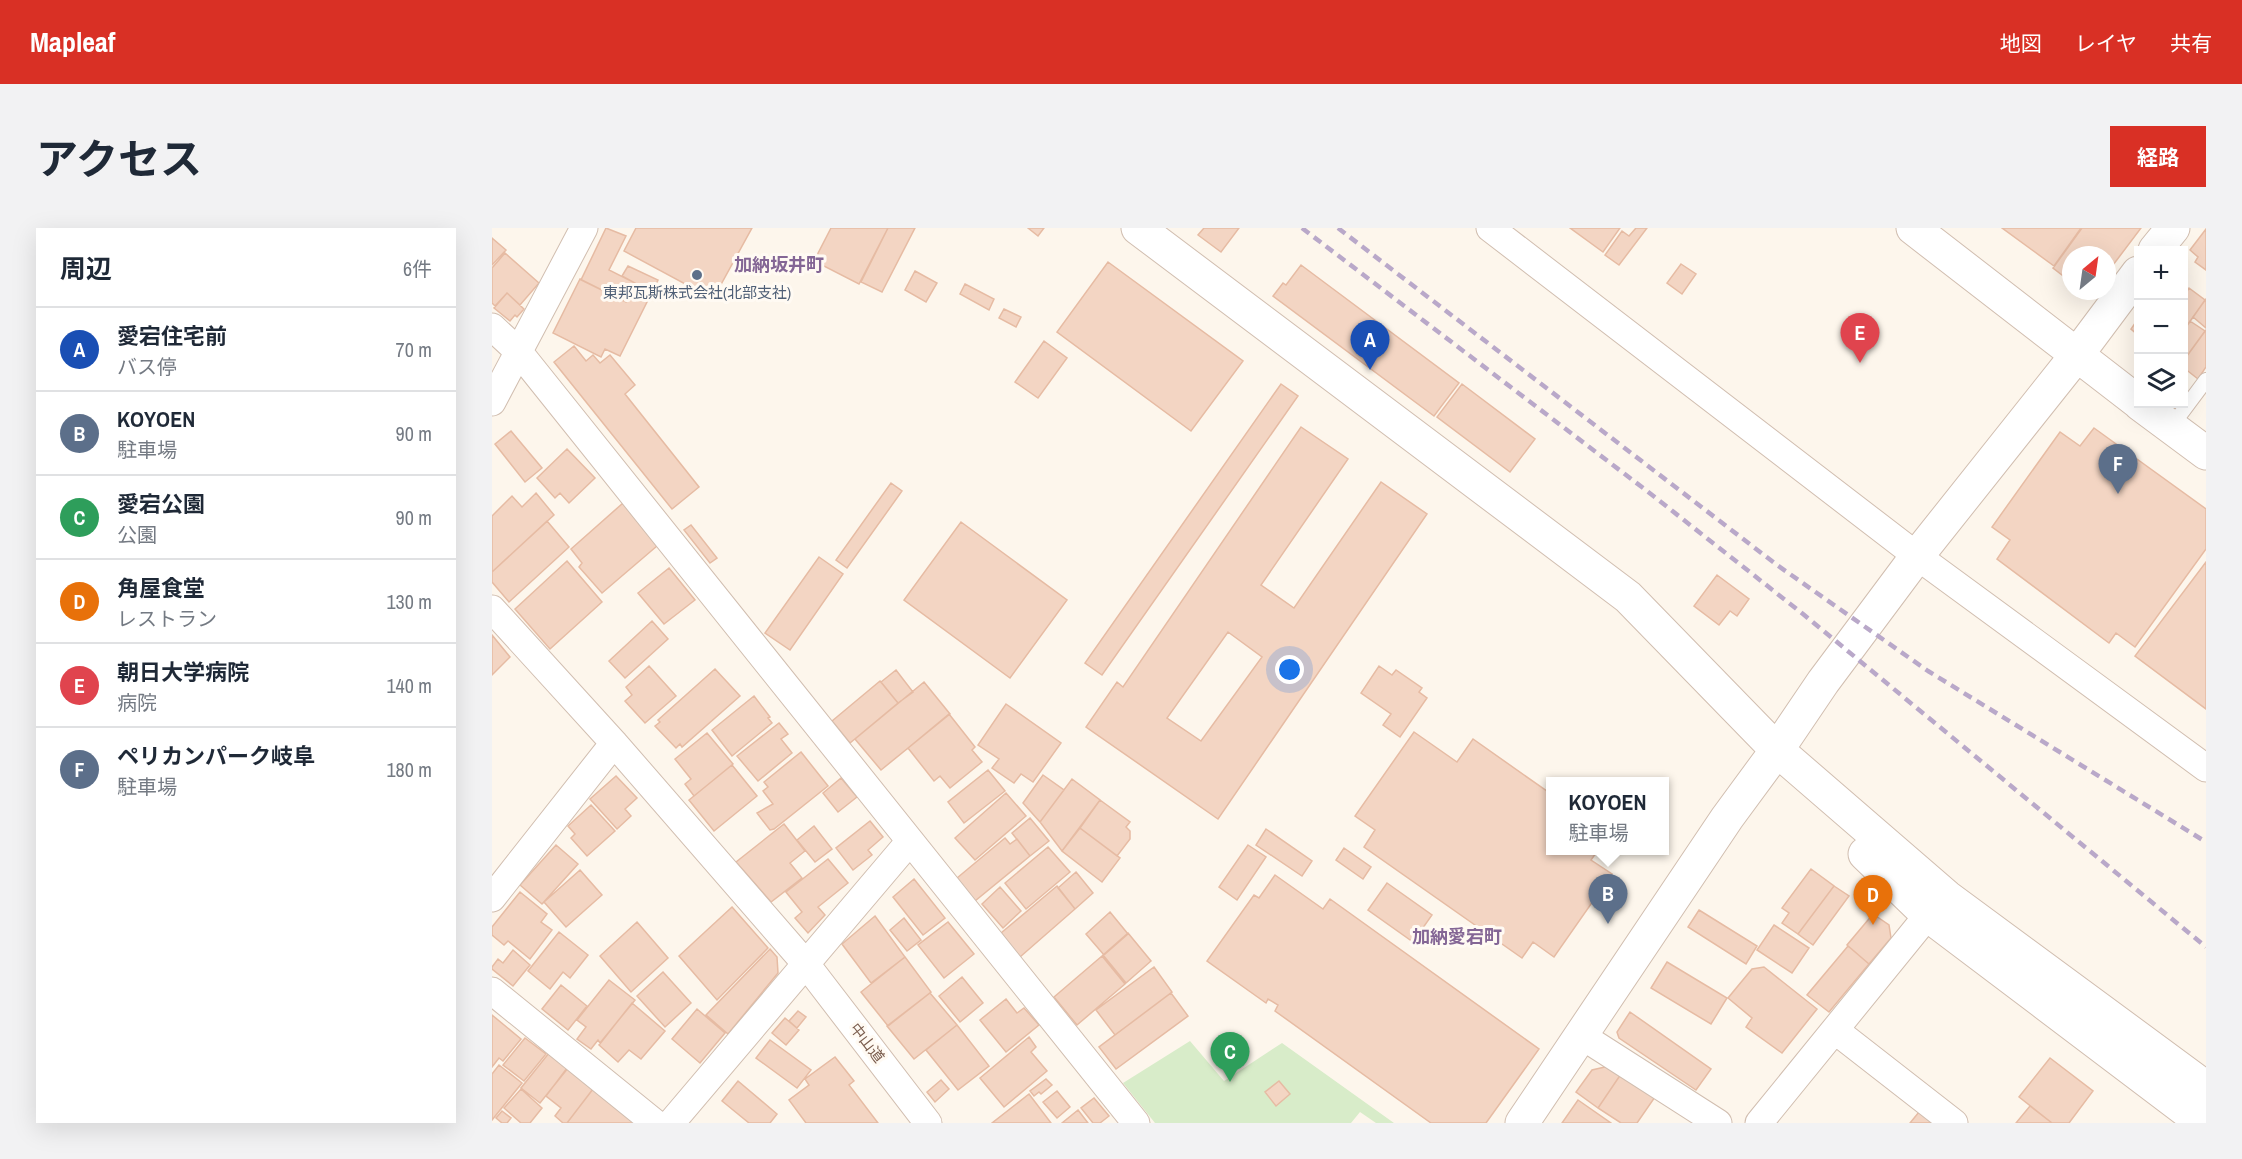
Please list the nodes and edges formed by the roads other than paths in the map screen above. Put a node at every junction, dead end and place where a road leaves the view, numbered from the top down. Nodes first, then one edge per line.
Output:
1 (584, 228) edge
2 (1137, 228) edge
3 (1490, 228) edge
4 (1913, 228) edge
5 (2173, 228) edge
6 (2159, 246) edge
7 (2134, 280) edge
8 (492, 327) edge
9 (518, 351) junction
10 (2076, 356) junction
11 (2206, 380) edge
12 (2134, 399) edge
13 (492, 402) edge
14 (2146, 408) edge
15 (2171, 427) junction
16 (2206, 453) edge
17 (1917, 556) junction
18 (492, 609) edge
19 (614, 743) junction
20 (1777, 750) junction
21 (2206, 768) edge
22 (910, 841) junction
23 (492, 898) edge
24 (1928, 915) junction
25 (806, 964) junction
26 (492, 991) edge
27 (1836, 1030) junction
28 (1582, 1036) junction
29 (2206, 1088) edge
30 (672, 1121) edge
31 (928, 1123) edge
32 (1136, 1123) edge
33 (1522, 1123) edge
34 (1718, 1123) edge
35 (1759, 1123) edge
36 (1954, 1123) edge
37 (2203, 1123) edge

1 - 9 street
2 - 20 street
3 - 17 street
4 - 10 street
5 - 6 street
7 - 10 street
8 - 9 street
9 - 13 street
9 - 22 street
10 - 12 street
10 - 17 street
11 - 15 lane
14 - 15 street
15 - 16 street
17 - 20 street
17 - 21 street
18 - 19 street, 中山道
19 - 23 street
19 - 25 street, 中山道
20 - 24 street
20 - 28 street
20 - 29 street
22 - 25 street
22 - 32 street
24 - 27 street
24 - 37 street
25 - 30 street
25 - 31 street, 中山道
26 - 30 street
27 - 35 street
27 - 36 street
28 - 33 street
28 - 34 street

